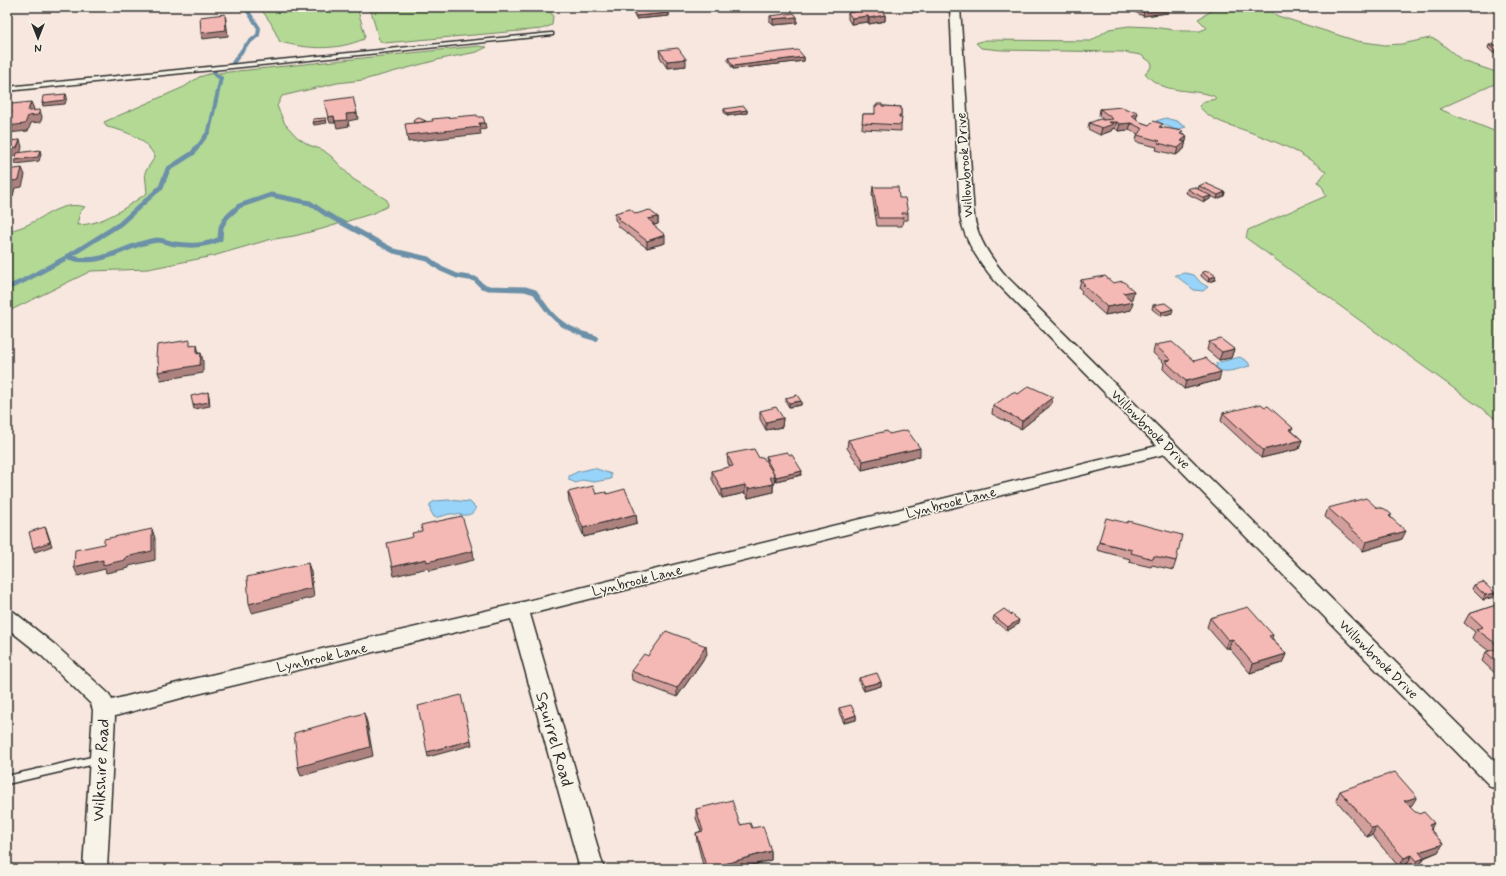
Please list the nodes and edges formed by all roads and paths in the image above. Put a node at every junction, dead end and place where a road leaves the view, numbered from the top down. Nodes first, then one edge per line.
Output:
1 (955, 7) edge
2 (551, 34) dead end
3 (7, 89) edge
4 (1169, 448) junction
5 (519, 610) junction
6 (7, 617) edge
7 (104, 710) junction
8 (101, 759) junction
9 (7, 780) edge
10 (1499, 780) edge
11 (95, 869) edge
12 (592, 869) edge

1 - 4 street, Willowbrook Drive
2 - 3 lane
4 - 5 street, Lynbrook Lane
4 - 10 street, Willowbrook Drive
5 - 7 street, Lynbrook Lane
5 - 12 street, Squirrel Road
6 - 7 street, Wilkshire Road
7 - 8 street, Wilkshire Road
8 - 9 lane
8 - 11 street, Wilkshire Road

